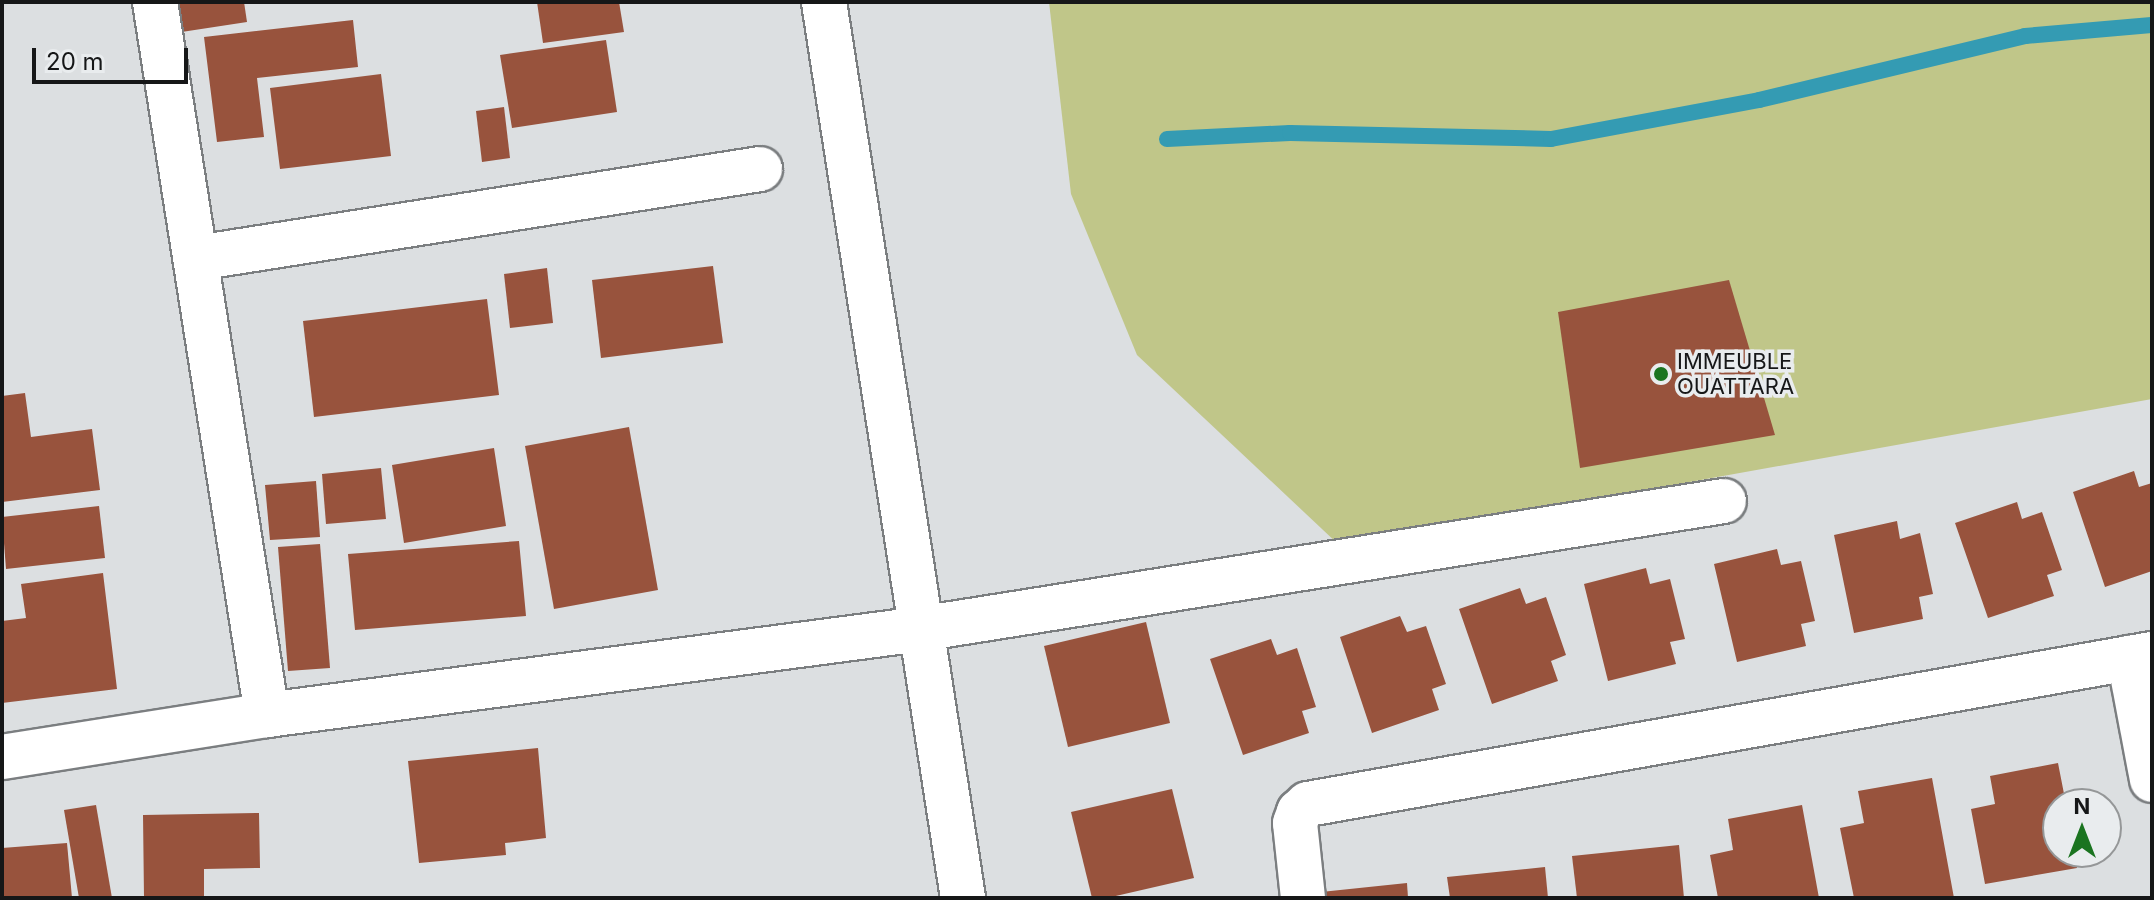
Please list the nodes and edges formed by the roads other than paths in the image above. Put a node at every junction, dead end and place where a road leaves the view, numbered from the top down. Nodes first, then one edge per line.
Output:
1 (155, 2) edge
2 (824, 2) edge
3 (760, 169) dead end
4 (197, 258) junction
5 (1724, 501) dead end
6 (920, 629) junction
7 (2140, 656) edge
8 (267, 715) junction
9 (2, 757) edge
10 (2152, 780) edge
11 (963, 898) edge
12 (1303, 898) edge

1 - 4 street
2 - 6 street
3 - 4 street
4 - 8 street
5 - 6 street
6 - 8 street
6 - 11 street
7 - 10 street
7 - 12 street
8 - 9 street

